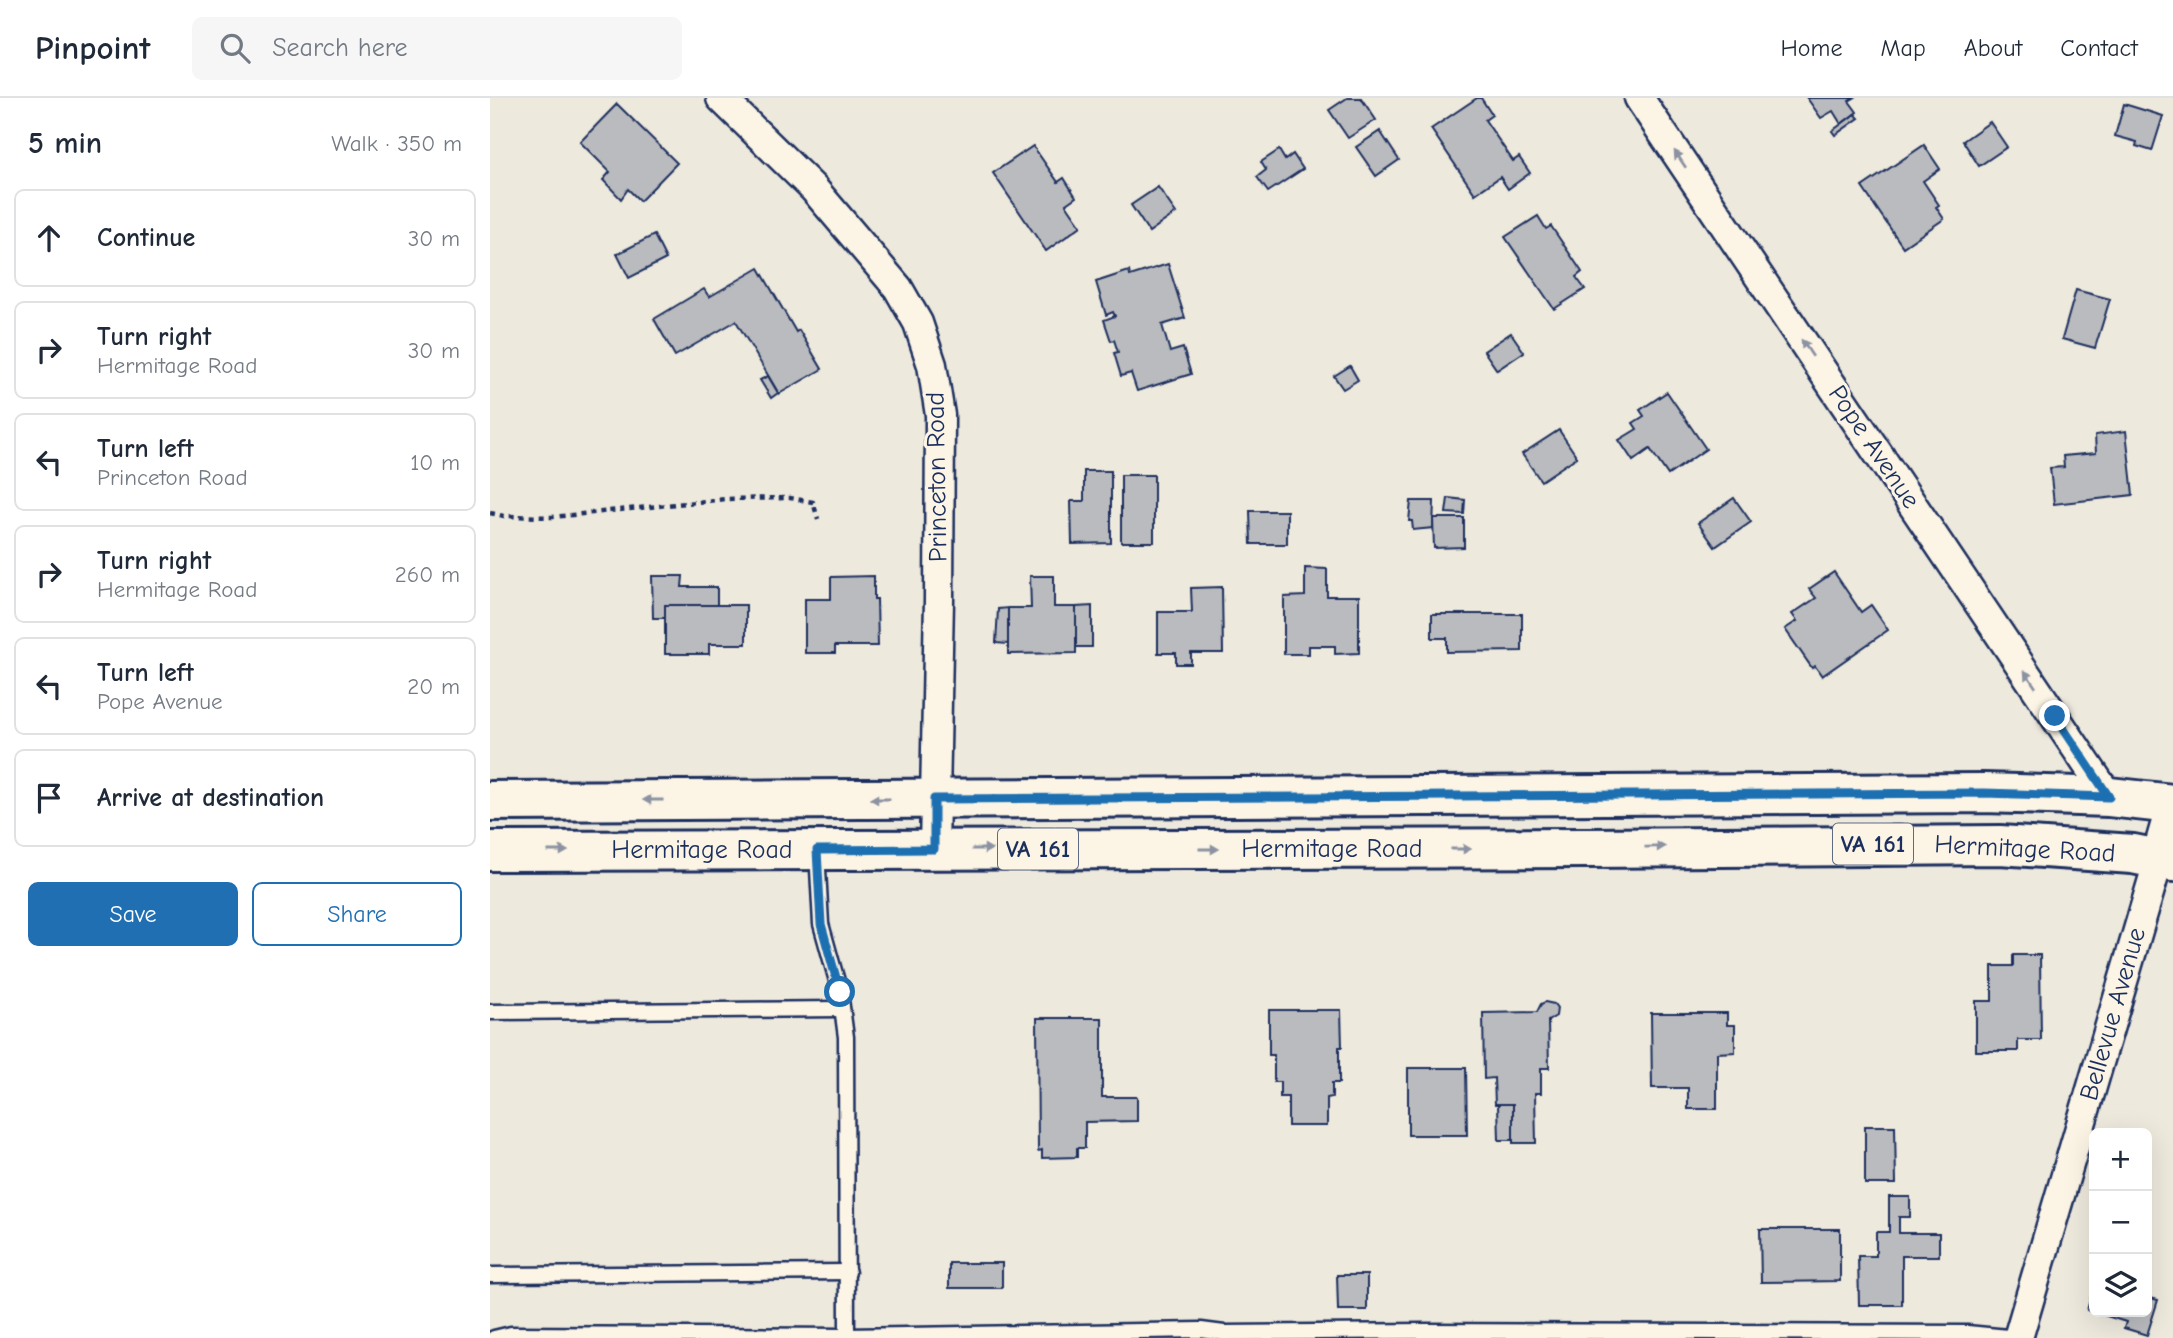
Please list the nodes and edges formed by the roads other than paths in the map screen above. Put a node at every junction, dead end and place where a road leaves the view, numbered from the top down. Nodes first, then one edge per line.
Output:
1 (721, 98) edge
2 (1639, 98) edge
3 (2109, 797) junction
4 (934, 799) junction
5 (490, 801) edge
6 (2173, 804) edge
7 (2173, 810) edge
8 (934, 849) junction
9 (817, 850) junction
10 (490, 851) edge
11 (2166, 861) edge
12 (842, 1009) junction
13 (490, 1012) edge
14 (848, 1272) junction
15 (490, 1275) edge
16 (1226, 1336) edge
17 (848, 1337) edge
18 (494, 1338) edge
19 (2018, 1338) edge

1 - 4 street, Princeton Road
3 -> 2 street, Pope Avenue
3 - 4 main road, Hermitage Road / VA 161
3 - 6 main road, Hermitage Road / VA 161
4 -> 5 main road, Hermitage Road / VA 161
4 - 8 street, Princeton Road
7 - 11 street, Bellevue Avenue
8 - 9 main road, Hermitage Road / VA 161
8 -> 11 main road, Hermitage Road / VA 161
10 -> 9 main road, Hermitage Road / VA 161
9 - 12 lane
11 - 19 street, Bellevue Avenue
12 - 13 lane
12 - 14 lane
14 - 15 lane
14 - 17 lane
16 - 17 lane
16 - 19 lane
17 - 18 lane

